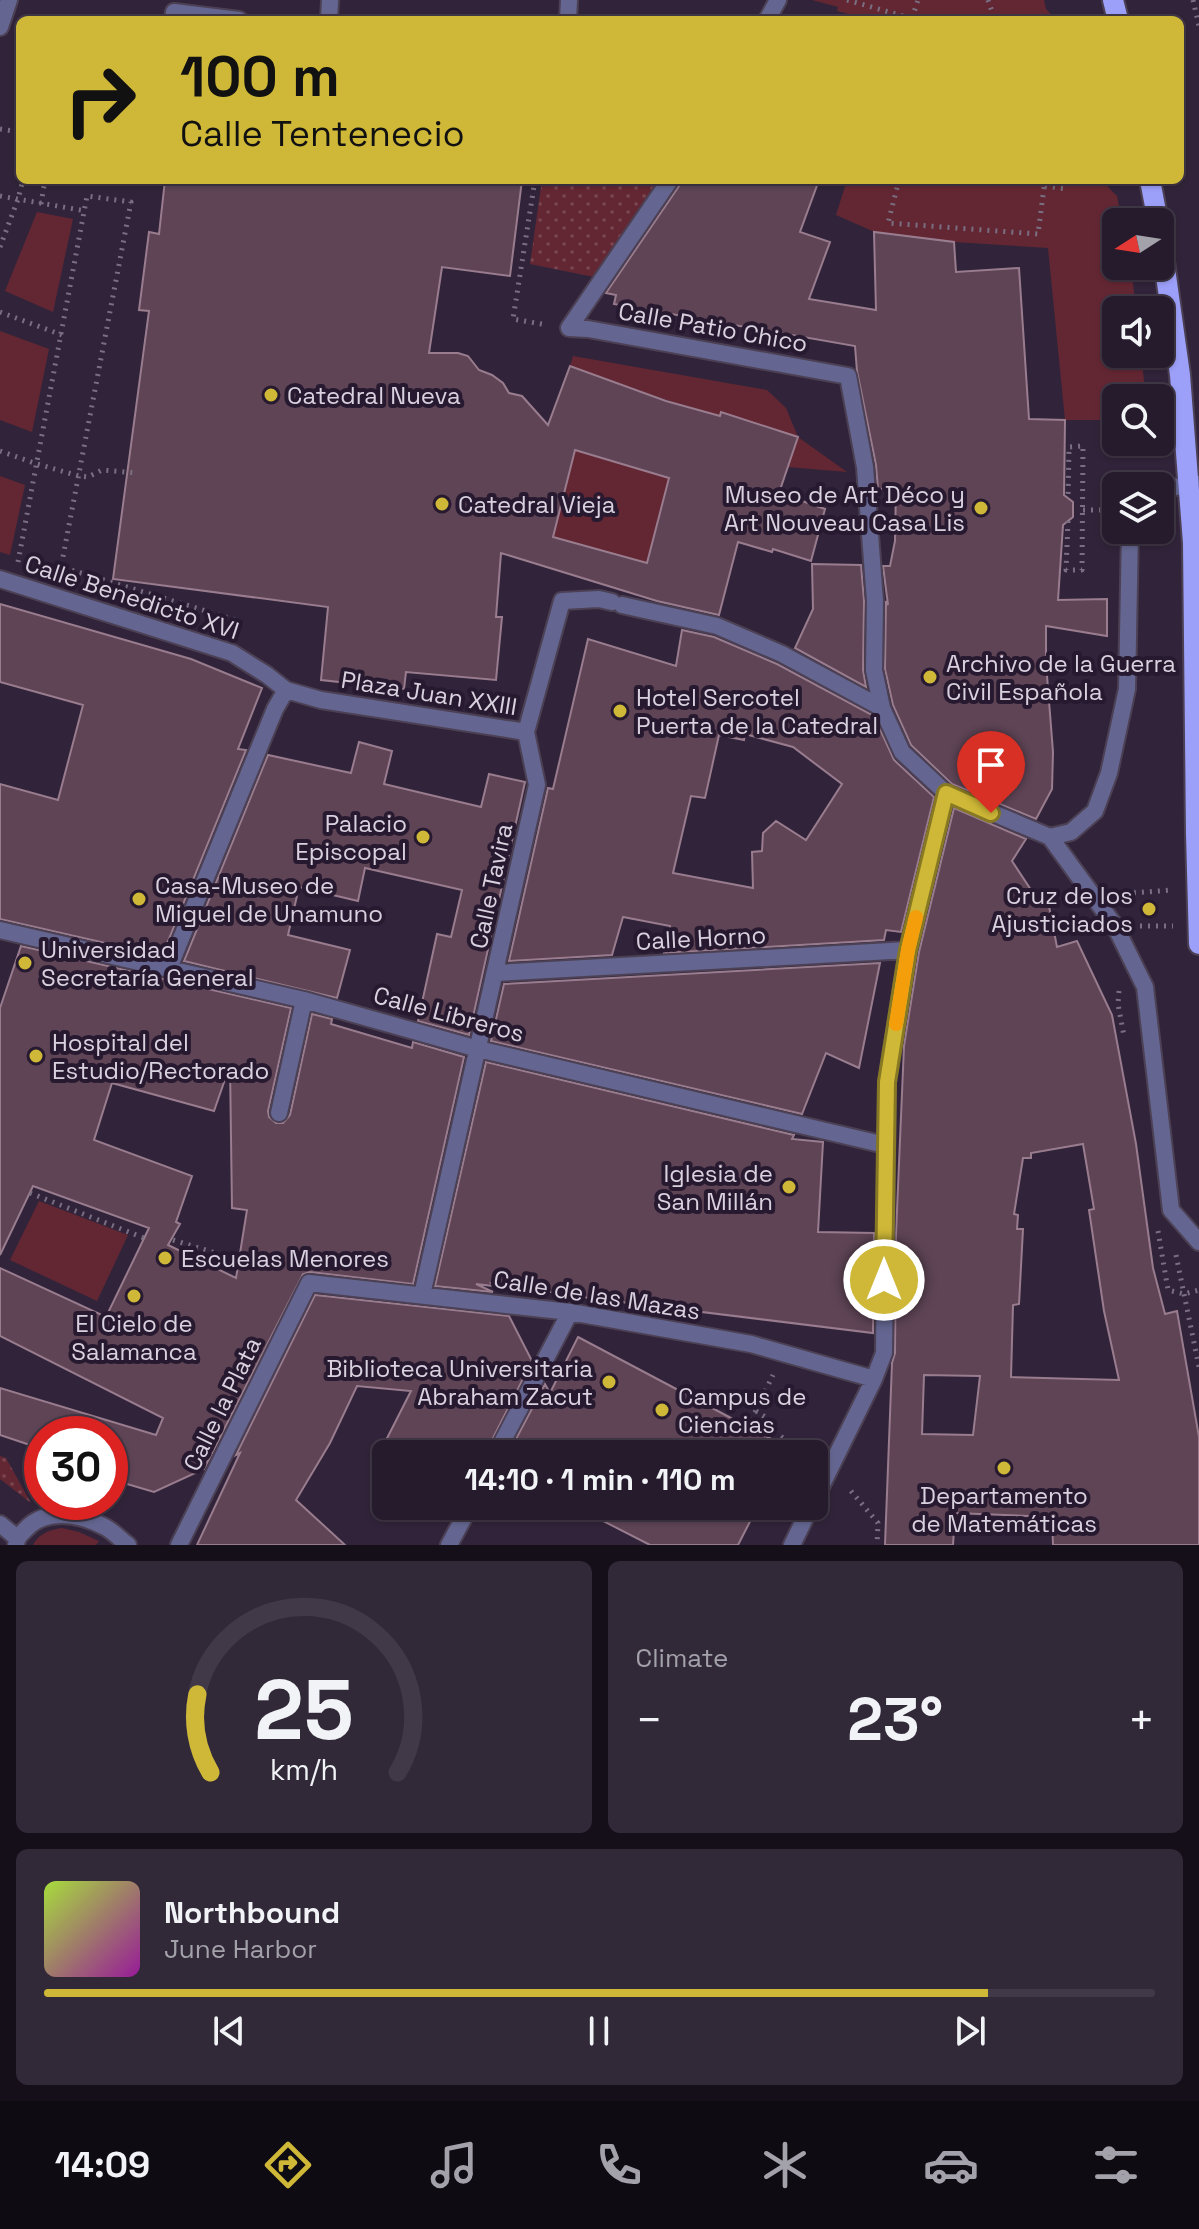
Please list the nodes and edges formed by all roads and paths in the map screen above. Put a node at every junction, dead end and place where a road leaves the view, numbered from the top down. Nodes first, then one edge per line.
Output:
1 (9, 0) edge
2 (847, 0) edge
3 (1193, 0) edge
4 (174, 16) edge
5 (206, 16) edge
6 (903, 16) edge
7 (1199, 26) edge
8 (0, 27) edge
9 (22, 184) edge
10 (44, 184) edge
11 (534, 184) edge
12 (667, 184) edge
13 (898, 184) edge
14 (1045, 184) edge
15 (1049, 184) edge
16 (1151, 184) edge
17 (1067, 189) dead end
18 (0, 196) edge
19 (18, 199) junction
20 (41, 204) junction
21 (1155, 208) edge
22 (86, 211) junction
23 (0, 247) edge
24 (1167, 280) edge
25 (0, 312) edge
26 (569, 328) junction
27 (62, 335) junction
28 (0, 451) edge
29 (37, 464) junction
30 (137, 473) dead end
31 (79, 476) junction
32 (1194, 485) edge
33 (1174, 487) edge
34 (1068, 498) dead end
35 (1102, 509) edge
36 (1083, 510) junction
37 (1068, 521) dead end
38 (1130, 544) edge
39 (7, 581) edge
40 (232, 653) junction
41 (286, 690) junction
42 (882, 708) junction
43 (526, 732) junction
44 (946, 793) junction
45 (1050, 837) junction
46 (1161, 891) dead end
47 (1131, 892) dead end
48 (1132, 926) dead end
49 (1173, 926) dead end
50 (0, 930) edge
51 (1199, 944) edge
52 (908, 950) junction
53 (169, 968) junction
54 (496, 973) junction
55 (304, 1000) junction
56 (478, 1049) junction
57 (279, 1113) dead end
58 (885, 1145) junction
59 (30, 1193) dead end
60 (1171, 1210) junction
61 (144, 1238) dead end
62 (173, 1240) dead end
63 (1199, 1242) edge
64 (238, 1260) dead end
65 (309, 1283) joint
66 (1168, 1290) dead end
67 (1199, 1290) edge
68 (1184, 1294) junction
69 (422, 1295) junction
70 (570, 1312) junction
71 (783, 1353) junction
72 (1199, 1367) edge
73 (874, 1379) junction
74 (756, 1411) junction
75 (748, 1427) dead end
76 (503, 1440) edge
77 (786, 1440) edge
78 (828, 1473) edge
79 (851, 1491) dead end
80 (462, 1520) edge
81 (804, 1520) edge
82 (0, 1524) edge
83 (16, 1542) edge
84 (128, 1545) edge
85 (179, 1545) edge
86 (449, 1545) edge
87 (792, 1545) edge
88 (877, 1545) edge

1 - 8 street
2 - 6 path
3 - 7 path
4 - 5 street
9 - 19 path
10 - 20 path
11 - 26 path
12 - 26 street
13 - 14 path
15 - 17 path
16 - 21 main road
18 - 19 path
19 - 20 path
19 - 23 path
20 - 22 path
22 - 27 path
22 - 31 path
24 - 32 main road
25 - 27 path
26 - 42 street, Calle Patio Chico
27 - 29 path
28 - 29 path
29 - 31 path
29 - 39 path
30 - 31 path
31 - 40 path
32 - 33 street
32 - 51 main road
34 - 36 path
35 - 36 path
36 - 37 path
38 - 45 street
39 - 40 street, Calle Benedicto XVI
40 - 41 street, Calle Benedicto XVI
41 - 43 street, Plaza Juan XXIII
41 - 53 street
42 - 43 street, Plaza Juan XXIII
42 - 44 street
43 - 54 street, Calle Tavira
44 - 45 street
44 - 52 street
45 - 60 street
46 - 47 path
48 - 49 path
50 - 53 street, Calle Libreros
52 - 54 street, Calle Horno
52 - 58 street
53 - 55 street, Calle Libreros
54 - 56 street, Calle Tavira
55 - 56 street, Calle Libreros
55 - 57 street
56 - 58 street, Calle Libreros
56 - 69 street, Calle Tavira
58 - 73 street
59 - 61 path
60 - 63 street
60 - 68 path
62 - 64 path
65 - 69 street, Calle de las Mazas
65 - 85 street, Calle la Plata
66 - 68 path
67 - 68 path
68 - 72 path
69 - 70 street, Calle de las Mazas
70 - 71 street, Calle de las Mazas
70 - 76 street
71 - 73 street, Calle de las Mazas
71 - 74 path
73 - 78 street
74 - 75 path
74 - 77 path
79 - 88 path
80 - 86 street
81 - 87 street
82 - 83 street
83 - 84 street

